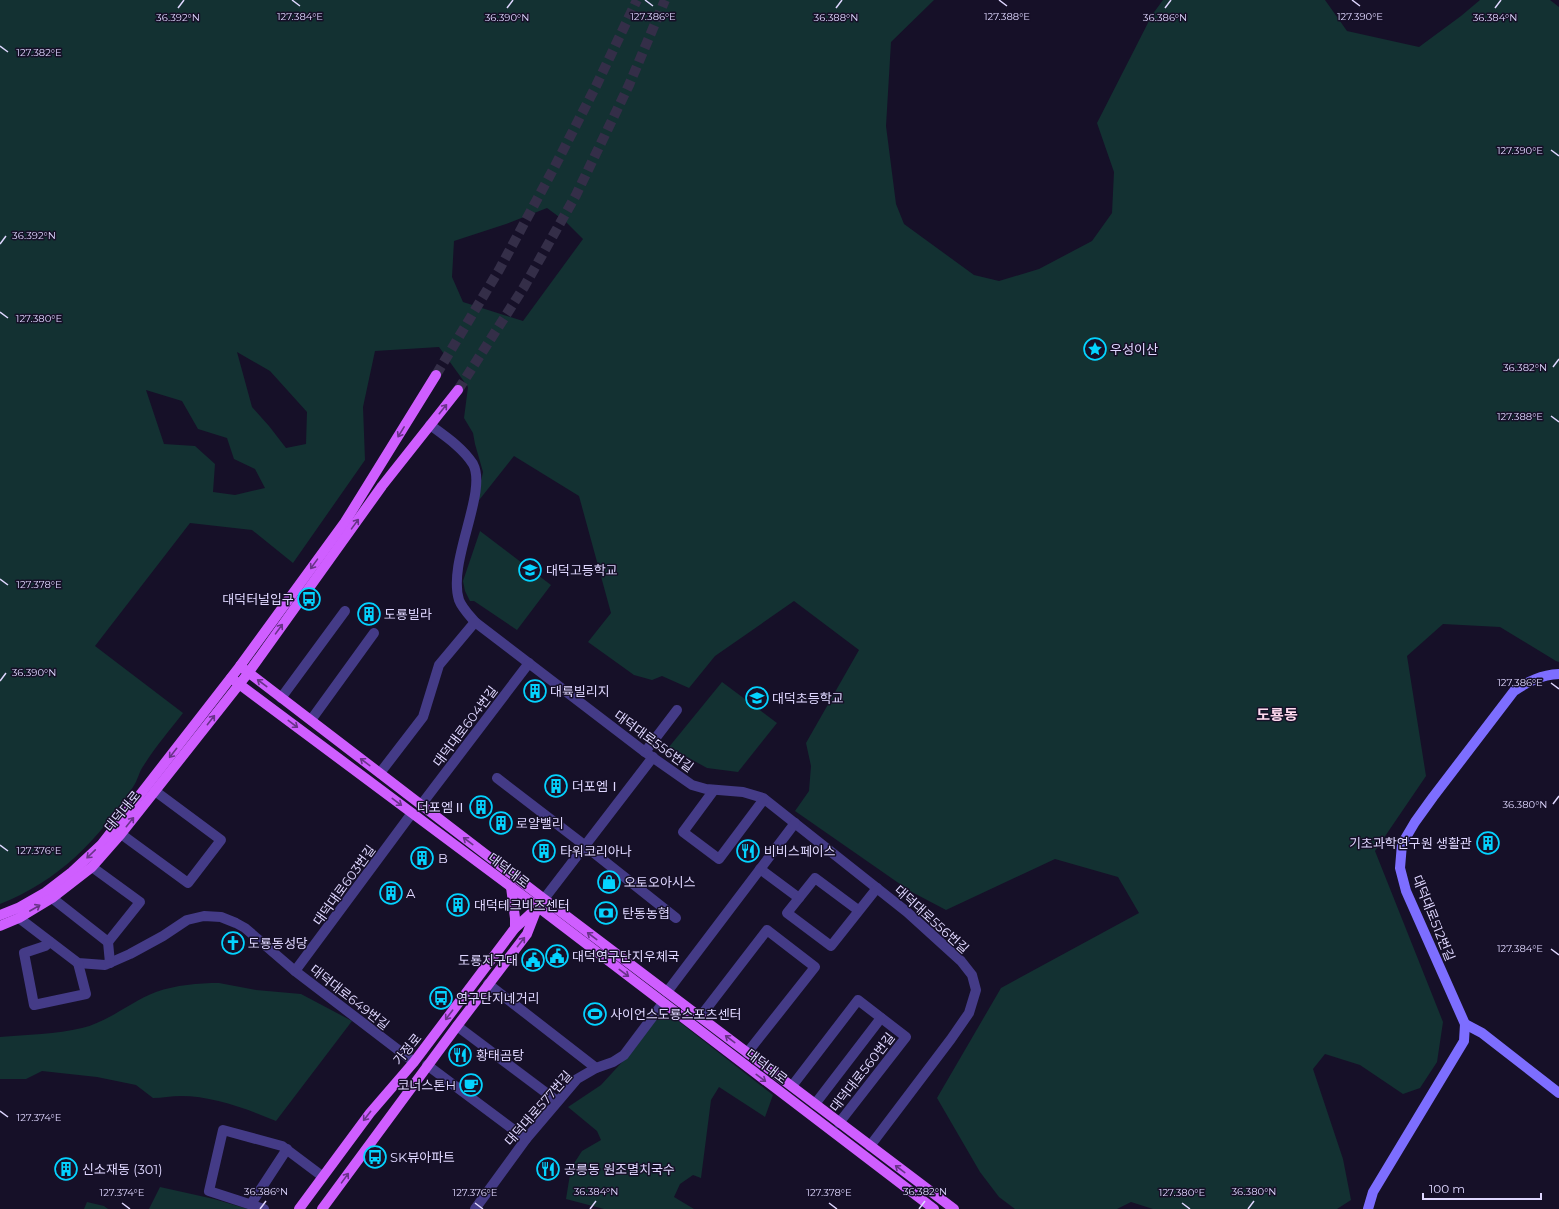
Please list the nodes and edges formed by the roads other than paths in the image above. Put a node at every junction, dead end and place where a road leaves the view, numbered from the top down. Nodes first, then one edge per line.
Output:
1 (436, 375) tunnel mouth
2 (458, 390) tunnel mouth
3 (430, 425) junction
4 (345, 611) dead end
5 (475, 622) junction
6 (374, 634) dead end
7 (529, 664) junction
8 (244, 669) junction
9 (1559, 674) edge
10 (235, 681) junction
11 (281, 698) junction
12 (677, 710) dead end
13 (310, 720) junction
14 (649, 754) junction
15 (380, 773) junction
16 (497, 778) dead end
17 (714, 790) junction
18 (155, 791) junction
19 (764, 799) junction
20 (421, 805) junction
21 (412, 813) junction
22 (794, 823) junction
23 (121, 834) junction
24 (585, 846) junction
25 (92, 867) junction
26 (760, 869) junction
27 (511, 887) junction
28 (877, 888) junction
29 (52, 898) junction
30 (799, 898) junction
31 (544, 899) junction
32 (538, 907) junction
33 (858, 910) junction
34 (0, 916) edge
35 (19, 918) junction
36 (676, 918) dead end
37 (0, 926) edge
38 (515, 928) junction
39 (50, 942) junction
40 (108, 942) junction
41 (78, 963) junction
42 (110, 963) junction
43 (295, 971) junction
44 (488, 984) junction
45 (667, 992) junction
46 (663, 1003) junction
47 (700, 1016) junction
48 (881, 1018) junction
49 (1465, 1024) junction
50 (456, 1026) junction
51 (747, 1053) junction
52 (414, 1062) junction
53 (427, 1065) junction
54 (596, 1068) junction
55 (792, 1086) junction
56 (1559, 1093) edge
57 (557, 1101) junction
58 (815, 1104) junction
59 (839, 1122) junction
60 (526, 1139) junction
61 (870, 1146) junction
62 (287, 1149) junction
63 (322, 1176) junction
64 (251, 1204) junction
65 (264, 1209) edge
66 (299, 1209) edge
67 (322, 1209) edge
68 (475, 1209) edge
69 (934, 1209) edge
70 (954, 1209) edge
71 (1368, 1209) edge

1 -> 8 main road
3 -> 2 main road
3 - 5 street, 대덕대로556번길
8 -> 3 main road
4 - 11 street
5 - 7 street, 대덕대로556번길
5 - 15 street
6 - 13 street
7 - 14 street, 대덕대로556번길
7 - 20 street, 대덕대로604번길
8 - 10 main road, 대덕대로
11 -> 8 main road, 대덕대로
9 - 49 street, 대덕대로512번길
18 -> 10 main road, 대덕대로
10 -> 21 main road, 대덕대로
10 -> 34 main road, 대덕대로
11 - 13 main road, 대덕대로
12 - 14 street
15 -> 13 main road, 대덕대로
14 - 17 street, 대덕대로556번길
14 - 24 street
15 - 20 main road, 대덕대로
16 - 24 street
17 - 19 street, 대덕대로556번길
17 - 19 street
23 -> 18 main road, 대덕대로
18 - 23 street
19 - 22 street, 대덕대로556번길
31 -> 20 main road, 대덕대로
21 - 27 main road, 대덕대로
21 - 43 street, 대덕대로603번길
22 - 26 street
22 - 28 street, 대덕대로556번길
23 - 25 main road, 대덕대로
24 - 31 street
24 - 36 street
25 - 29 main road, 대덕대로
25 - 40 street
26 - 30 street
26 - 45 street
27 - 32 main road, 대덕대로
27 - 38 main road
28 - 33 street
28 - 61 street, 대덕대로556번길
35 -> 29 main road, 대덕대로
29 - 40 street
30 - 33 street
30 - 33 street
31 - 32 street, 가정로
45 -> 31 main road, 대덕대로
32 - 38 main road, 가정로
44 -> 32 main road, 가정로
32 -> 46 main road, 대덕대로
35 - 37 main road, 대덕대로
35 - 39 street
38 -> 52 main road, 가정로
39 - 41 street
39 - 41 street
40 - 42 street
41 - 42 street, 대덕대로649번길
42 - 43 street, 대덕대로649번길
43 - 52 street, 대덕대로649번길
44 - 50 main road, 가정로
44 - 54 street
45 - 47 main road, 대덕대로
46 - 54 street, 대덕대로577번길
46 -> 69 main road, 대덕대로
51 -> 47 main road, 대덕대로
47 - 51 street
48 - 55 street, 대덕대로560번길
48 - 58 street
48 - 59 street, 대덕대로560번길
49 - 56 street
49 - 71 street
50 - 53 main road, 가정로
50 - 57 street
51 - 55 main road, 대덕대로
52 -> 63 main road, 가정로
53 - 60 street, 가정로
67 -> 53 main road, 가정로
54 - 57 street, 대덕대로577번길
55 - 58 main road, 대덕대로
57 - 60 street, 대덕대로577번길
58 - 59 main road, 대덕대로
59 - 61 main road, 대덕대로
60 - 68 street, 대덕대로577번길
70 -> 61 main road, 대덕대로
62 - 63 street
62 - 64 street
62 - 64 street
63 - 66 main road, 가정로
64 - 65 street

